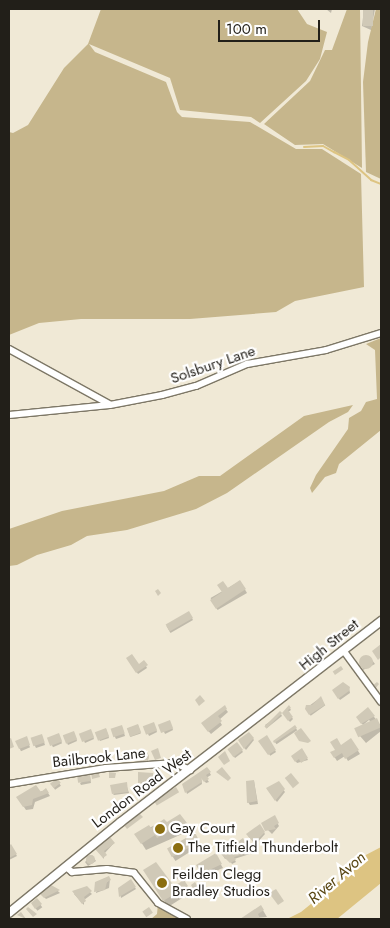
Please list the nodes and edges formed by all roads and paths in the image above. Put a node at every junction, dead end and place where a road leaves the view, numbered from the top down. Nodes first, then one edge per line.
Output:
1 (381, 333) edge
2 (9, 349) edge
3 (110, 405) junction
4 (9, 415) edge
5 (381, 621) edge
6 (342, 650) junction
7 (295, 690) joint
8 (381, 702) edge
9 (190, 770) junction
10 (9, 784) edge
11 (66, 867) junction
12 (9, 912) edge
13 (187, 919) edge

1 - 3 street, Solsbury Lane
2 - 3 street
3 - 4 street, Solsbury Lane
5 - 6 street, High Street
6 - 7 street, High Street
6 - 8 street
7 - 9 street, London Road West
9 - 10 street, Bailbrook Lane
9 - 11 street, London Road West
11 - 12 street, London Road West
11 - 13 street

